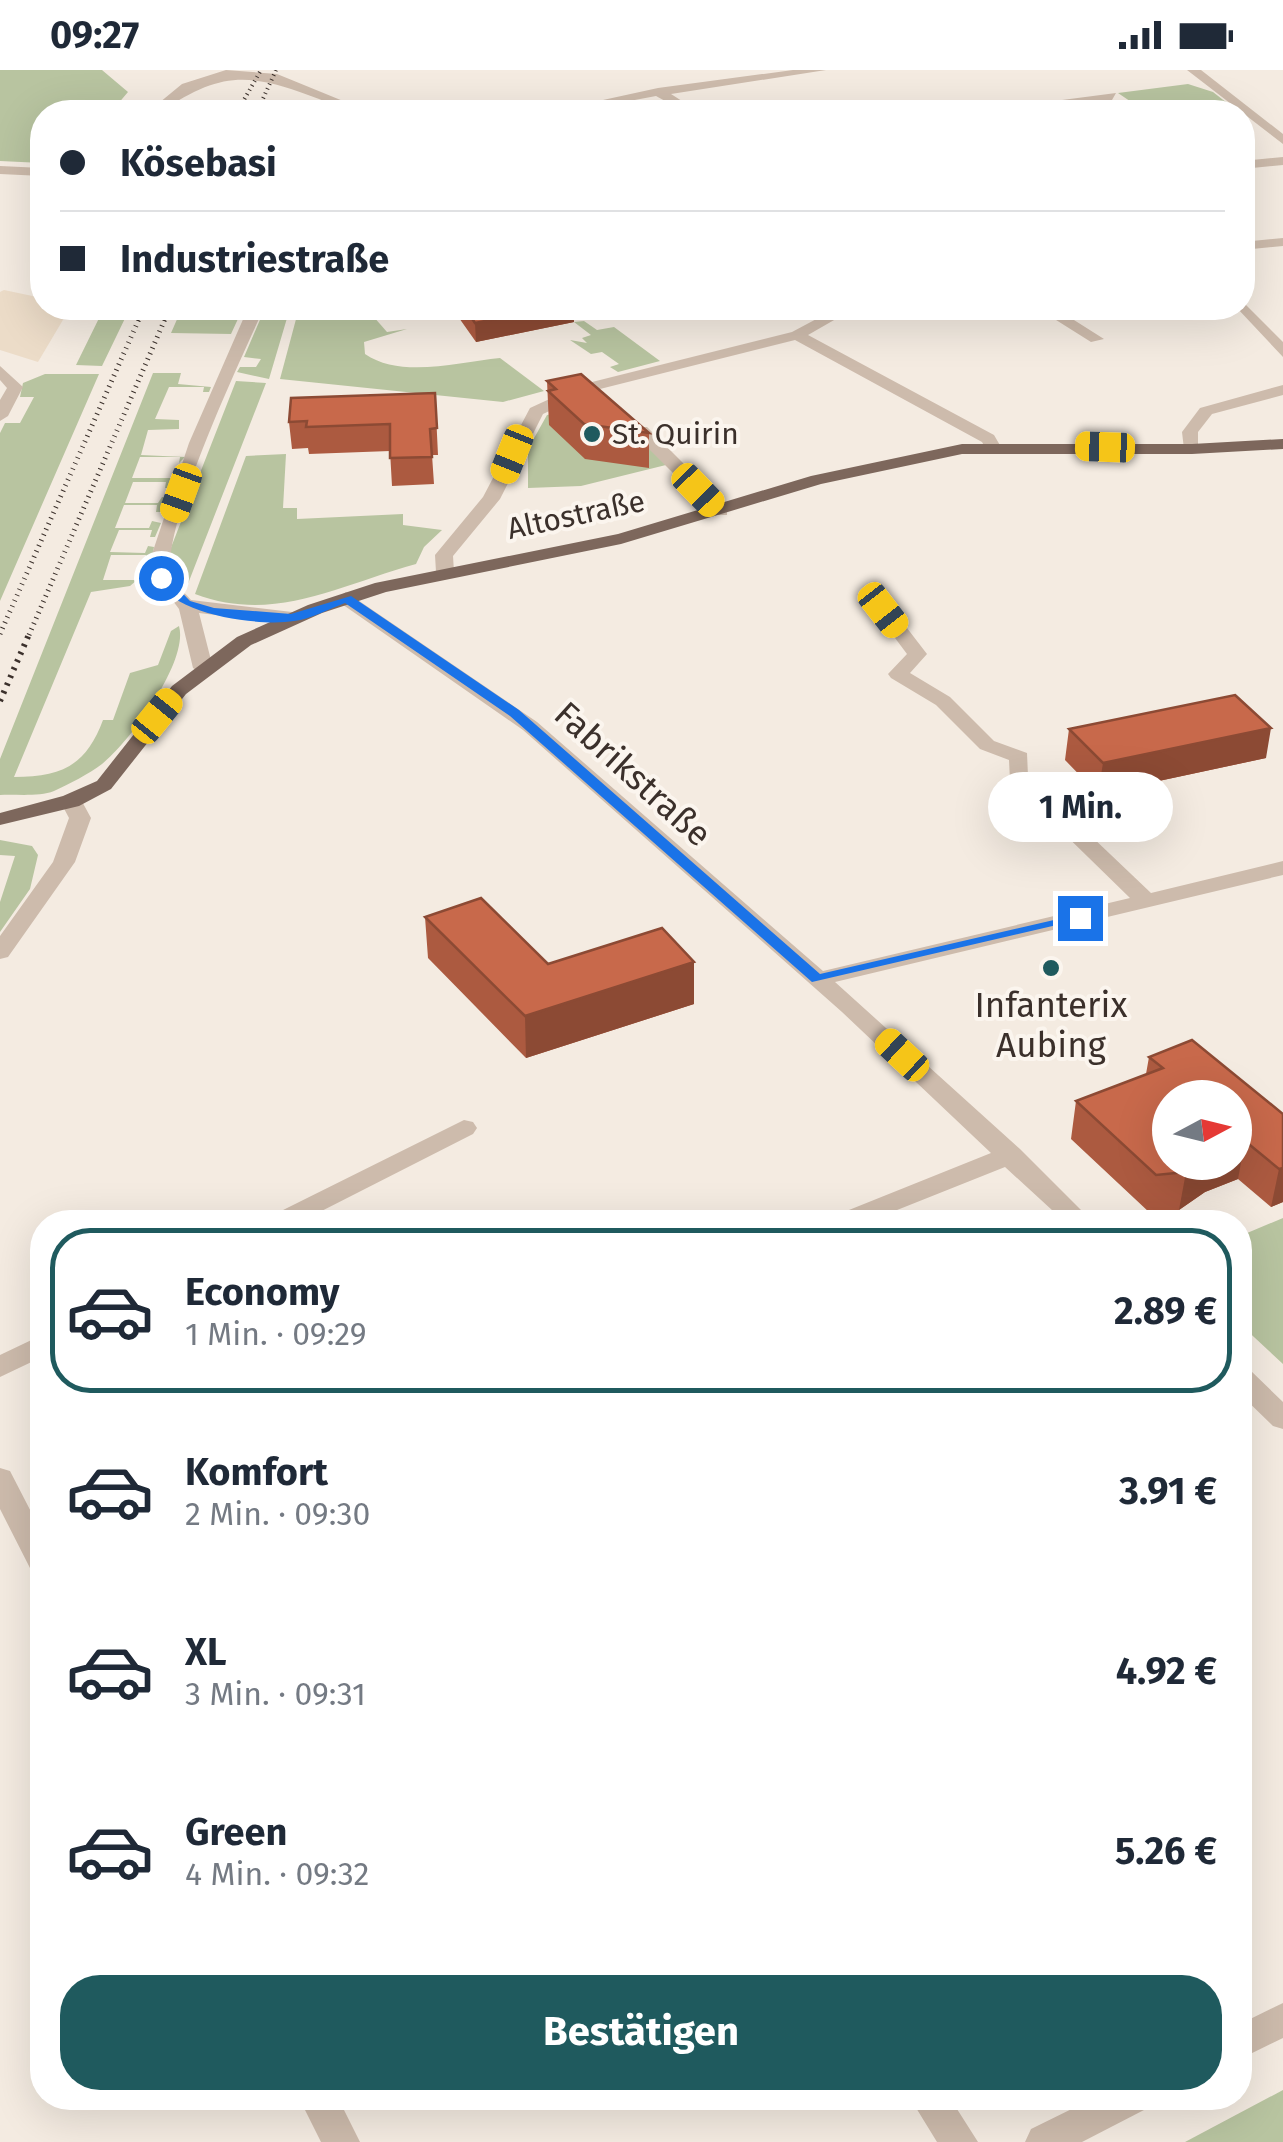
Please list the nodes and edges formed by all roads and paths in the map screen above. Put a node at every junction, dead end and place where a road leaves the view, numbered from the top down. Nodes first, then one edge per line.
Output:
1 (820, 70) edge
2 (1193, 70) edge
3 (235, 72) edge
4 (208, 74) edge
5 (658, 92) junction
6 (1112, 96) dead end
7 (170, 100) edge
8 (320, 100) edge
9 (616, 100) edge
10 (672, 100) edge
11 (1078, 100) edge
12 (1232, 100) edge
13 (1255, 118) edge
14 (1283, 140) edge
15 (1283, 161) edge
16 (1255, 163) edge
17 (0, 170) edge
18 (30, 171) edge
19 (1283, 242) edge
20 (1255, 245) edge
21 (251, 320) edge
22 (825, 320) edge
23 (1065, 320) edge
24 (1254, 320) edge
25 (797, 335) junction
26 (1096, 339) dead end
27 (1283, 352) edge
28 (0, 371) edge
29 (1283, 390) edge
30 (0, 416) edge
31 (641, 432) edge
32 (1283, 444) edge
33 (993, 447) junction
34 (1192, 449) junction
35 (721, 511) junction
36 (445, 572) junction
37 (346, 598) junction
38 (186, 604) junction
39 (883, 610) dead end
40 (292, 618) junction
41 (203, 668) junction
42 (71, 802) junction
43 (0, 819) edge
44 (1283, 868) edge
45 (1148, 902) junction
46 (0, 952) edge
47 (817, 979) junction
48 (464, 1128) dead end
49 (1011, 1155) junction
50 (303, 1210) edge
51 (873, 1210) edge
52 (1068, 1210) edge
53 (30, 1352) edge
54 (0, 1367) edge
55 (1252, 1389) edge
56 (1283, 1419) edge
57 (0, 1479) edge
58 (30, 1538) edge
59 (1283, 2020) edge
60 (1252, 2036) edge
61 (324, 2110) edge
62 (937, 2110) edge
63 (1107, 2110) edge
64 (340, 2142) edge
65 (959, 2142) edge
66 (1044, 2142) edge

1 - 5 street
2 - 12 street
3 - 4 street
3 - 8 street
4 - 7 street
5 - 9 street
5 - 10 street
6 - 11 street
13 - 14 street
15 - 16 street
17 - 18 street
19 - 20 street
21 - 38 street
22 - 25 street
23 - 26 street
24 - 27 street
25 - 33 street
25 - 36 street
28 - 30 street
29 - 34 street
31 - 35 street
32 - 34 main road, Altostraße
33 - 34 main road, Altostraße
33 - 35 main road, Altostraße
35 - 36 main road, Altostraße
36 - 37 main road, Altostraße
37 - 40 main road, Altostraße
37 - 47 street, Fabrikstraße
38 - 40 street
38 - 41 street
39 - 45 street
40 - 41 main road, Altostraße
41 - 42 main road, Altostraße
42 - 43 main road
42 - 46 street
44 - 45 street
45 - 47 street
47 - 49 street, Fabrikstraße
48 - 50 street
49 - 51 street
49 - 52 street, Fabrikstraße
53 - 54 street
55 - 56 street
57 - 58 street
59 - 60 street
61 - 64 street
62 - 65 street
63 - 66 street

